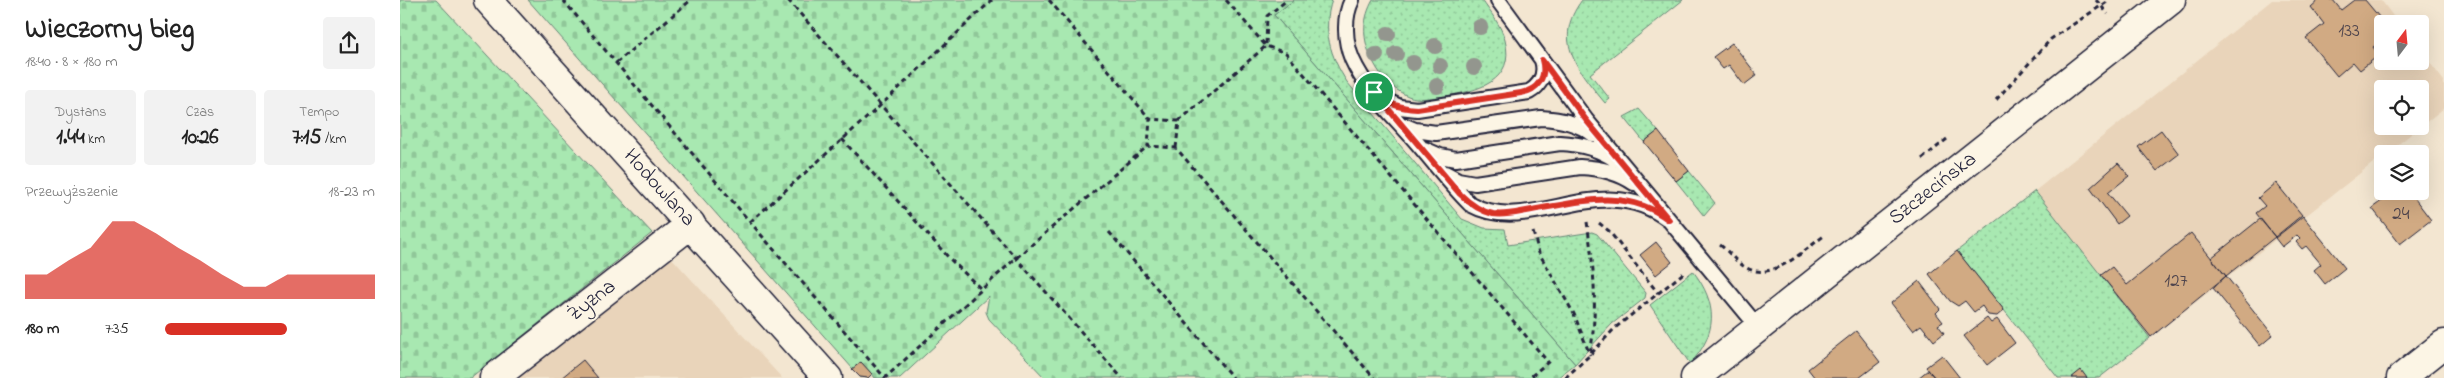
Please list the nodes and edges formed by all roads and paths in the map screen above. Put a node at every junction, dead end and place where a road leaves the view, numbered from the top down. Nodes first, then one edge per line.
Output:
1 (488, 0) edge
2 (563, 0) edge
3 (691, 0) edge
4 (788, 0) edge
5 (992, 0) edge
6 (1049, 0) edge
7 (1226, 0) edge
8 (1287, 0) edge
9 (1352, 0) edge
10 (1498, 0) edge
11 (2110, 0) edge
12 (2171, 0) edge
13 (1266, 46) junction
14 (1542, 60) junction
15 (616, 63) junction
16 (1374, 92) junction
17 (1994, 103) dead end
18 (880, 105) junction
19 (1150, 119) junction
20 (1396, 120) junction
21 (1178, 121) junction
22 (1953, 135) dead end
23 (842, 139) junction
24 (1418, 144) junction
25 (1606, 144) junction
26 (1148, 146) junction
27 (1176, 148) junction
28 (1920, 161) dead end
29 (1439, 168) junction
30 (1626, 169) junction
31 (1646, 193) junction
32 (1669, 220) junction
33 (1578, 221) dead end
34 (750, 222) junction
35 (1596, 222) dead end
36 (691, 224) junction
37 (1536, 228) dead end
38 (1110, 232) dead end
39 (1827, 234) dead end
40 (1719, 245) dead end
41 (1016, 258) junction
42 (1691, 268) dead end
43 (982, 290) junction
44 (1658, 293) junction
45 (1758, 327) junction
46 (2444, 344) edge
47 (1590, 355) junction
48 (494, 378) edge
49 (828, 378) edge
50 (1122, 378) edge
51 (1233, 378) edge
52 (1374, 378) edge
53 (1529, 378) edge
54 (1565, 378) edge
55 (1695, 378) edge
56 (2401, 378) edge

1 - 36 street, Hodowlana
2 - 15 path
3 - 15 path
4 - 18 path
5 - 18 path
6 - 19 path
7 - 13 path
8 - 13 path
9 - 16 lane
10 - 14 lane
11 - 17 path
12 - 45 street, Szczecińska
13 - 21 path
13 - 53 path
14 - 16 lane
14 - 25 lane
15 - 34 path
16 - 20 lane
18 - 23 path
18 - 41 path
19 - 21 path
19 - 26 path
20 - 24 lane
20 - 25 lane
21 - 27 path
22 - 28 path
23 - 34 path
23 - 43 path
24 - 29 lane
24 - 30 lane
25 - 30 lane
26 - 27 path
26 - 41 path
27 - 52 path
29 - 31 lane
29 - 32 lane
30 - 31 lane
31 - 32 lane
32 - 45 lane
33 - 47 path
34 - 43 path
35 - 44 path
36 - 48 street, Żyzna
36 - 49 street, Hodowlana
37 - 47 path
38 - 51 path
39 - 40 path
41 - 43 path
41 - 50 path
42 - 44 path
44 - 47 path
45 - 55 street, Szczecińska
46 - 56 street
47 - 54 path

